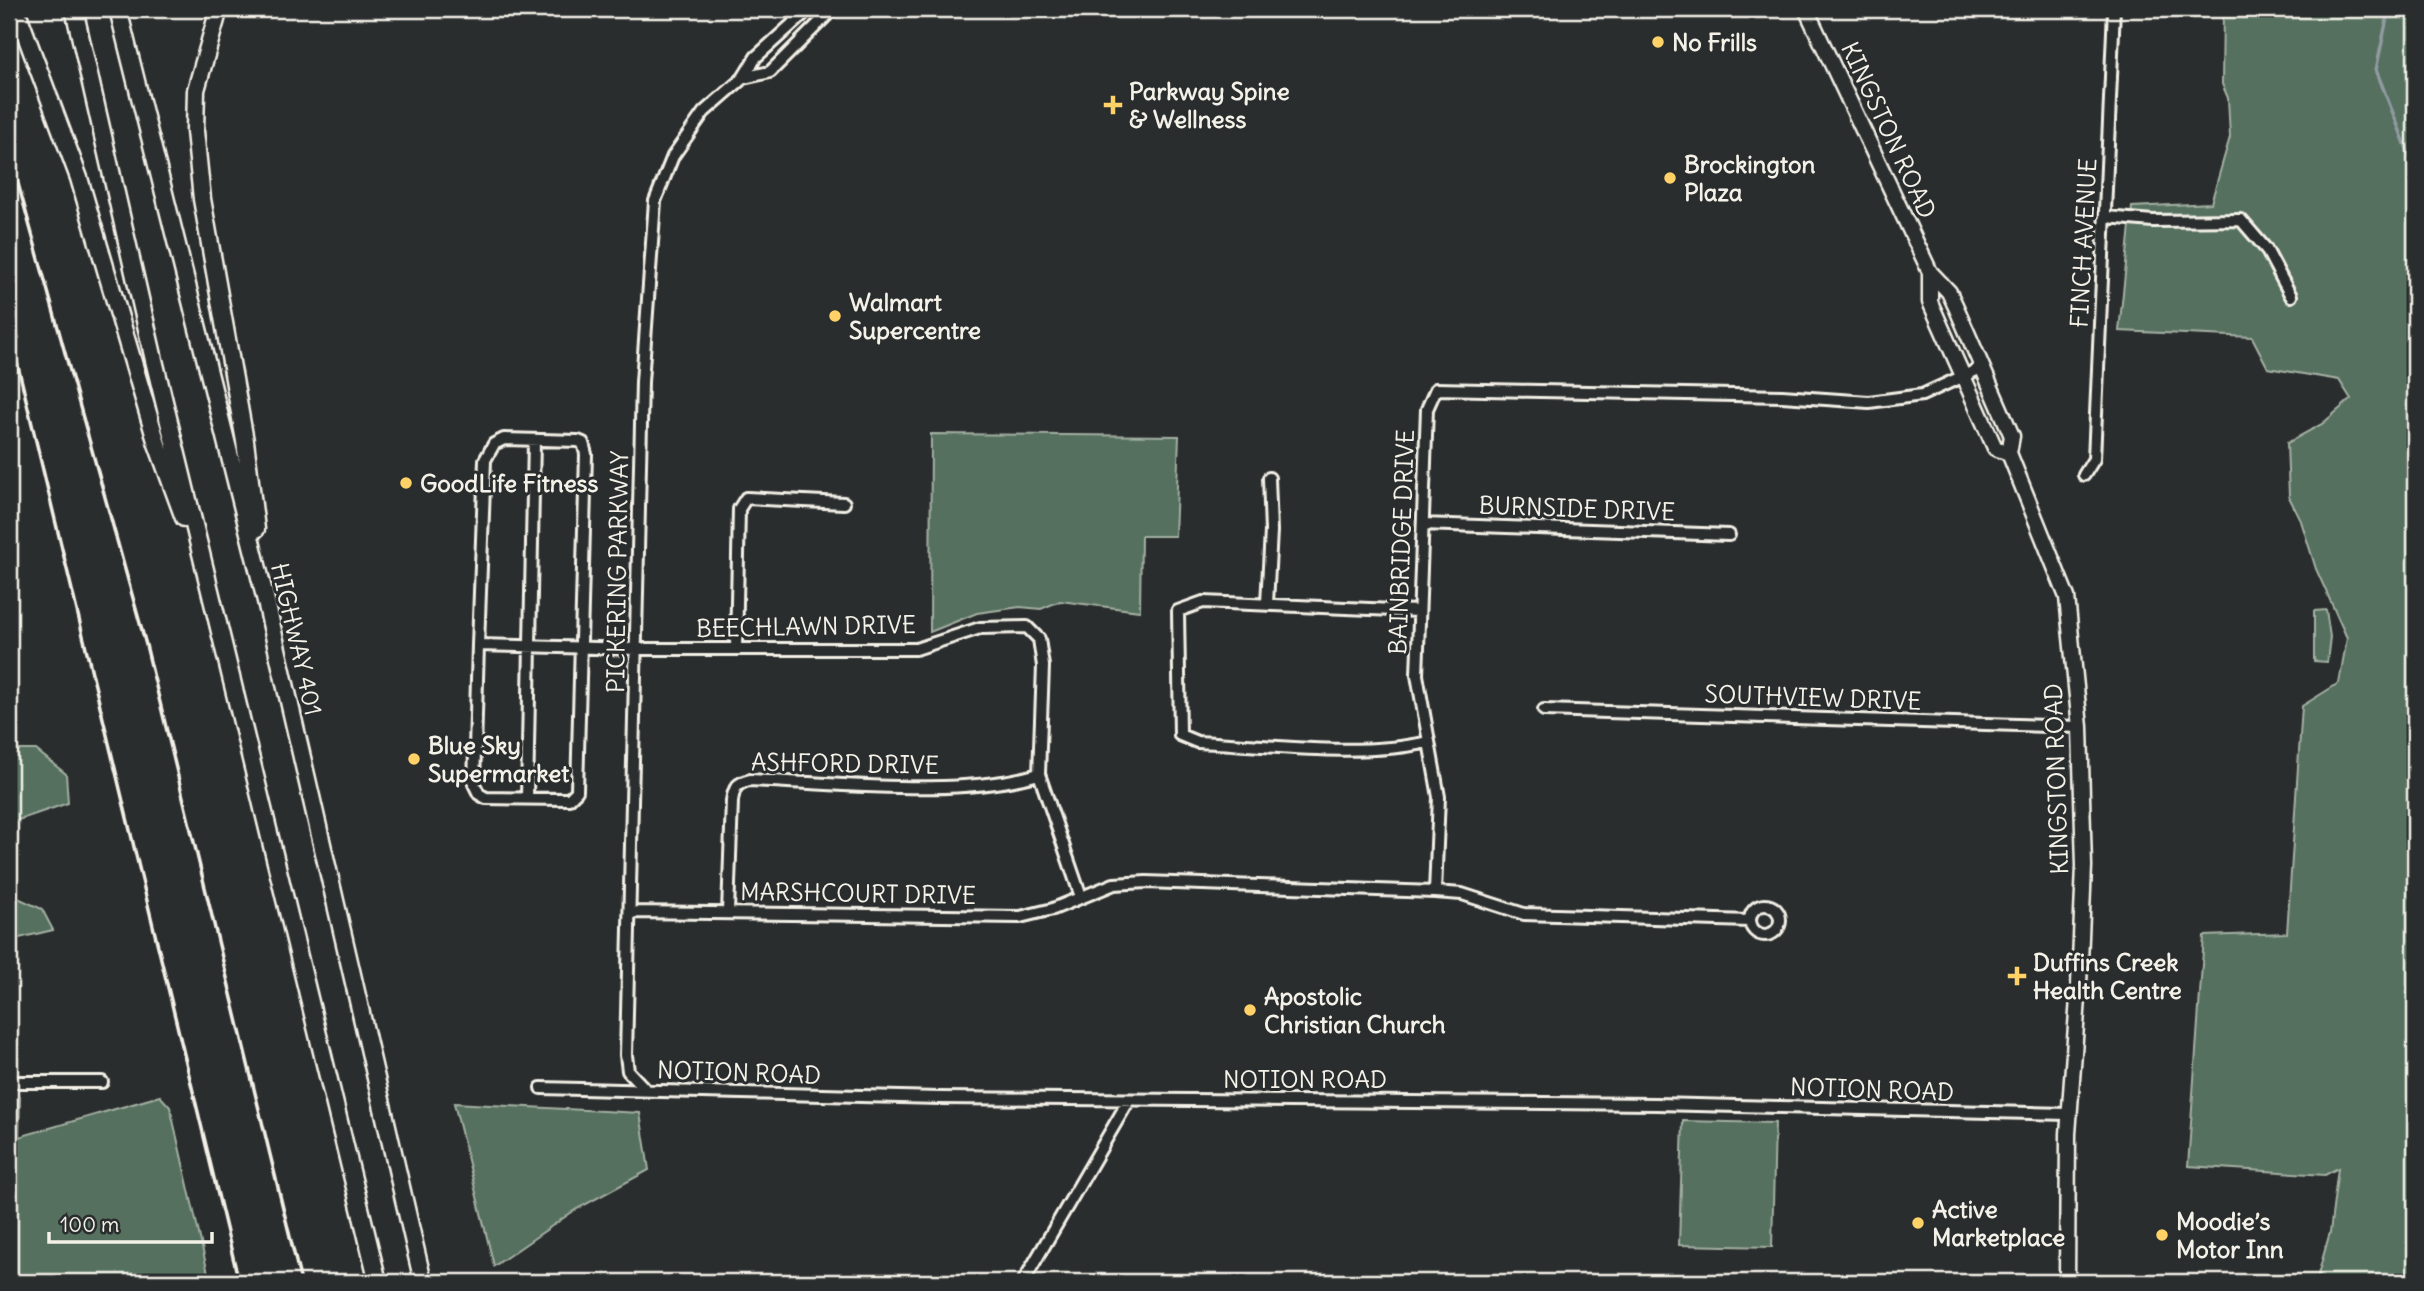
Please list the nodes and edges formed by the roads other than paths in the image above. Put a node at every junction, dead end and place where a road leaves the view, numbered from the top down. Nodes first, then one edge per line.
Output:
1 (16, 9) edge
2 (74, 9) edge
3 (118, 9) edge
4 (219, 9) edge
5 (809, 9) edge
6 (816, 9) edge
7 (834, 9) edge
8 (1806, 9) edge
9 (2114, 9) edge
10 (825, 17) junction
11 (743, 78) junction
12 (2106, 217) junction
13 (1930, 272) junction
14 (2291, 296) dead end
15 (1981, 368) junction
16 (1963, 376) junction
17 (534, 440) junction
18 (2009, 453) junction
19 (2084, 475) dead end
20 (1269, 478) dead end
21 (844, 503) dead end
22 (1423, 524) junction
23 (1729, 535) dead end
24 (211, 589) junction
25 (265, 597) junction
26 (1267, 603) junction
27 (1418, 611) junction
28 (478, 645) junction
29 (530, 646) junction
30 (580, 648) junction
31 (736, 648) junction
32 (637, 649) junction
33 (1544, 710) dead end
34 (2080, 727) junction
35 (1428, 742) junction
36 (1039, 774) junction
37 (527, 797) junction
38 (1435, 892) junction
39 (1081, 897) junction
40 (630, 912) junction
41 (728, 912) junction
42 (1750, 921) dead end
43 (9, 1082) edge
44 (102, 1082) dead end
45 (541, 1088) dead end
46 (646, 1090) junction
47 (1129, 1100) junction
48 (2069, 1114) junction
49 (379, 1282) edge
50 (424, 1282) edge
51 (1023, 1282) edge
52 (2067, 1282) edge

1 - 24 highway
2 - 24 highway
3 - 25 highway, HIGHWAY 401
4 - 25 highway
5 - 11 street, PICKERING PARKWAY
6 - 10 street
7 - 10 street, PICKERING PARKWAY
8 - 13 main road, KINGSTON ROAD
9 - 12 street, FINCH AVENUE
10 - 11 street, PICKERING PARKWAY
11 - 32 street, PICKERING PARKWAY
12 - 14 street
12 - 19 street, FINCH AVENUE
13 - 15 main road, KINGSTON ROAD
13 - 16 main road, KINGSTON ROAD
15 - 16 street, BAINBRIDGE DRIVE
15 - 18 main road, KINGSTON ROAD
16 - 18 main road, KINGSTON ROAD
16 - 22 street, BAINBRIDGE DRIVE
17 - 28 street
17 - 29 street
17 - 30 street
18 - 34 main road, KINGSTON ROAD
20 - 26 street
21 - 31 street
22 - 23 street, BURNSIDE DRIVE
22 - 27 street, BAINBRIDGE DRIVE
24 - 49 highway
25 - 50 highway, HIGHWAY 401
26 - 27 street
26 - 35 street
27 - 35 street, BAINBRIDGE DRIVE
28 - 29 street, BEECHLAWN DRIVE
28 - 37 street
29 - 30 street, BEECHLAWN DRIVE
29 - 37 street
30 - 32 street, BEECHLAWN DRIVE
30 - 37 street
31 - 32 street, BEECHLAWN DRIVE
31 - 36 street, BEECHLAWN DRIVE
32 - 40 street, PICKERING PARKWAY
33 - 34 street, SOUTHVIEW DRIVE
34 - 48 main road, KINGSTON ROAD
35 - 38 street, BAINBRIDGE DRIVE
36 - 39 street, BEECHLAWN DRIVE
36 - 41 street, ASHFORD DRIVE
38 - 39 street
38 - 42 street
39 - 41 street, MARSHCOURT DRIVE
40 - 41 street, MARSHCOURT DRIVE
40 - 46 street, PICKERING PARKWAY
43 - 44 street
45 - 46 street, NOTION ROAD
46 - 47 street, NOTION ROAD
47 - 48 street, NOTION ROAD
47 - 51 street
48 - 52 main road, KINGSTON ROAD

